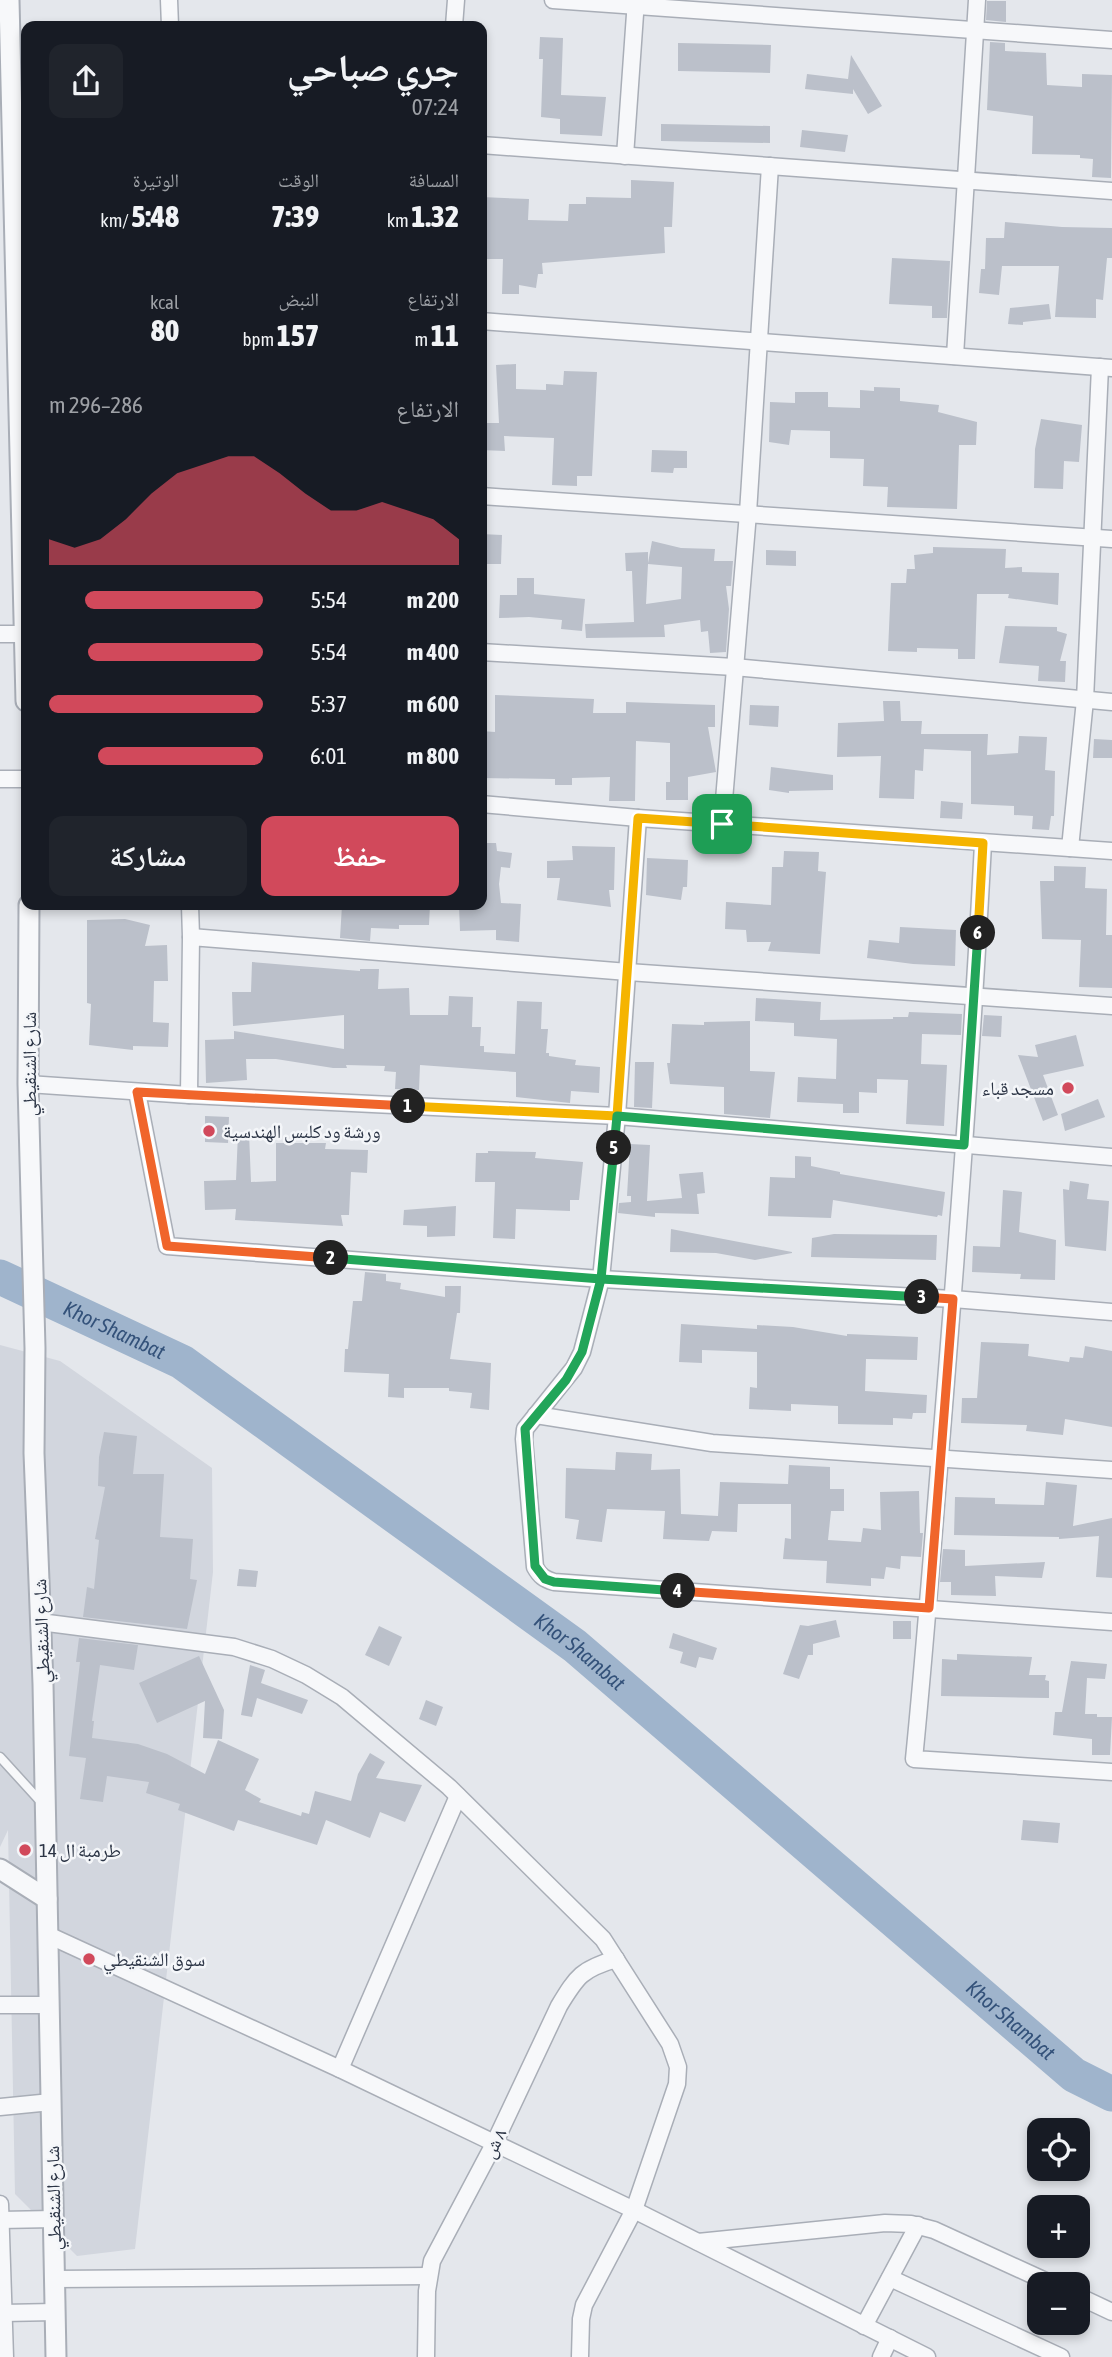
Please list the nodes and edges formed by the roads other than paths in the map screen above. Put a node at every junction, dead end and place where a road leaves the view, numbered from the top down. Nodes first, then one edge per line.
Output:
1 (9, 0) edge
2 (169, 0) edge
3 (456, 0) edge
4 (553, 0) edge
5 (977, 0) edge
6 (635, 3) edge
7 (170, 21) edge
8 (454, 21) edge
9 (975, 30) junction
10 (1112, 40) edge
11 (5, 54) edge
12 (487, 145) edge
13 (625, 156) junction
14 (770, 166) junction
15 (966, 180) junction
16 (1112, 191) edge
17 (21, 285) edge
18 (487, 321) edge
19 (759, 342) junction
20 (955, 356) junction
21 (1106, 367) edge
22 (487, 496) edge
23 (748, 513) junction
24 (1092, 538) junction
25 (1112, 539) edge
26 (0, 634) edge
27 (21, 634) edge
28 (487, 652) edge
29 (734, 667) junction
30 (1085, 700) junction
31 (1112, 702) edge
32 (0, 779) edge
33 (21, 779) edge
34 (487, 805) edge
35 (638, 818) junction
36 (722, 824) junction
37 (983, 843) junction
38 (1070, 848) junction
39 (1112, 851) edge
40 (29, 910) edge
41 (190, 910) edge
42 (191, 937) junction
43 (628, 972) junction
44 (975, 995) junction
45 (1112, 1006) edge
46 (28, 1084) junction
47 (137, 1092) junction
48 (189, 1095) junction
49 (617, 1116) junction
50 (964, 1145) junction
51 (1112, 1157) edge
52 (601, 1279) junction
53 (953, 1299) junction
54 (1112, 1312) edge
55 (536, 1415) junction
56 (940, 1459) junction
57 (1112, 1469) edge
58 (929, 1608) junction
59 (40, 1622) junction
60 (1112, 1622) edge
61 (0, 1757) edge
62 (1112, 1772) edge
63 (458, 1796) junction
64 (45, 1807) junction
65 (0, 1869) edge
66 (47, 1899) junction
67 (48, 1935) junction
68 (616, 1959) junction
69 (0, 2005) edge
70 (49, 2005) junction
71 (340, 2069) junction
72 (51, 2102) junction
73 (0, 2107) edge
74 (494, 2144) junction
75 (0, 2204) edge
76 (634, 2210) junction
77 (54, 2219) junction
78 (0, 2220) edge
79 (918, 2225) junction
80 (698, 2242) junction
81 (1027, 2273) edge
82 (428, 2276) junction
83 (890, 2278) junction
84 (55, 2279) junction
85 (1090, 2302) edge
86 (55, 2312) junction
87 (1112, 2312) edge
88 (3, 2313) junction
89 (864, 2326) junction
90 (890, 2339) junction
91 (5, 2357) edge
92 (56, 2357) edge
93 (426, 2357) edge
94 (580, 2357) edge
95 (881, 2357) edge
96 (927, 2357) edge
97 (1061, 2357) edge

1 - 11 street
2 - 7 street
3 - 8 street
4 - 6 street
5 - 9 street
6 - 9 street
6 - 13 street
9 - 10 street
9 - 15 street
11 - 17 street
12 - 13 street
13 - 14 street
14 - 15 street
14 - 19 street
15 - 16 street
15 - 20 street
18 - 19 street
19 - 20 street
19 - 23 street
20 - 21 street
21 - 24 street
22 - 23 street
23 - 24 street
23 - 29 street
24 - 25 street
24 - 30 street
26 - 27 street
28 - 29 street
29 - 30 street
29 - 36 street
30 - 31 street
30 - 38 street
32 - 33 street
34 - 35 street
35 - 36 street
35 - 43 street
36 - 37 street
37 - 38 street
37 - 44 street
38 - 39 street
40 - 46 street, شارع الشنقيطي
41 - 42 street
42 - 43 street
42 - 48 street
43 - 44 street
43 - 49 street
44 - 45 street
44 - 50 street
46 - 47 street
46 - 59 street, شارع الشنقيطي
47 - 48 street
47 - 52 street
48 - 49 street
49 - 50 street
49 - 52 street
50 - 51 street
50 - 53 street
52 - 53 street
52 - 55 street
53 - 54 street
53 - 56 street
55 - 56 street
55 - 58 street
56 - 57 street
56 - 58 street
58 - 60 street
58 - 62 street
59 - 63 street
59 - 64 street, شارع الشنقيطي
61 - 64 lane
63 - 68 street
63 - 71 street
64 - 66 street, شارع الشنقيطي
65 - 66 street
66 - 67 street, شارع الشنقيطي
67 - 70 street, شارع الشنقيطي
67 - 71 street
68 - 74 street, ٨ ش
68 - 76 street
69 - 70 street
70 - 72 street, شارع الشنقيطي
71 - 74 street
72 - 73 street
72 - 77 street, شارع الشنقيطي
74 - 76 street
74 - 82 street, ٨ ش
75 - 78 street
76 - 80 street
76 - 94 street
77 - 78 street
77 - 84 street, شارع الشنقيطي
78 - 88 street
79 - 80 street
79 - 81 street
79 - 83 street
80 - 89 street
82 - 84 street
82 - 93 street, ٨ ش
83 - 89 street
83 - 97 street
84 - 86 street, شارع الشنقيطي
85 - 87 street
86 - 88 street
86 - 92 street, شارع الشنقيطي
88 - 91 street
89 - 90 street
90 - 95 street
90 - 96 street

